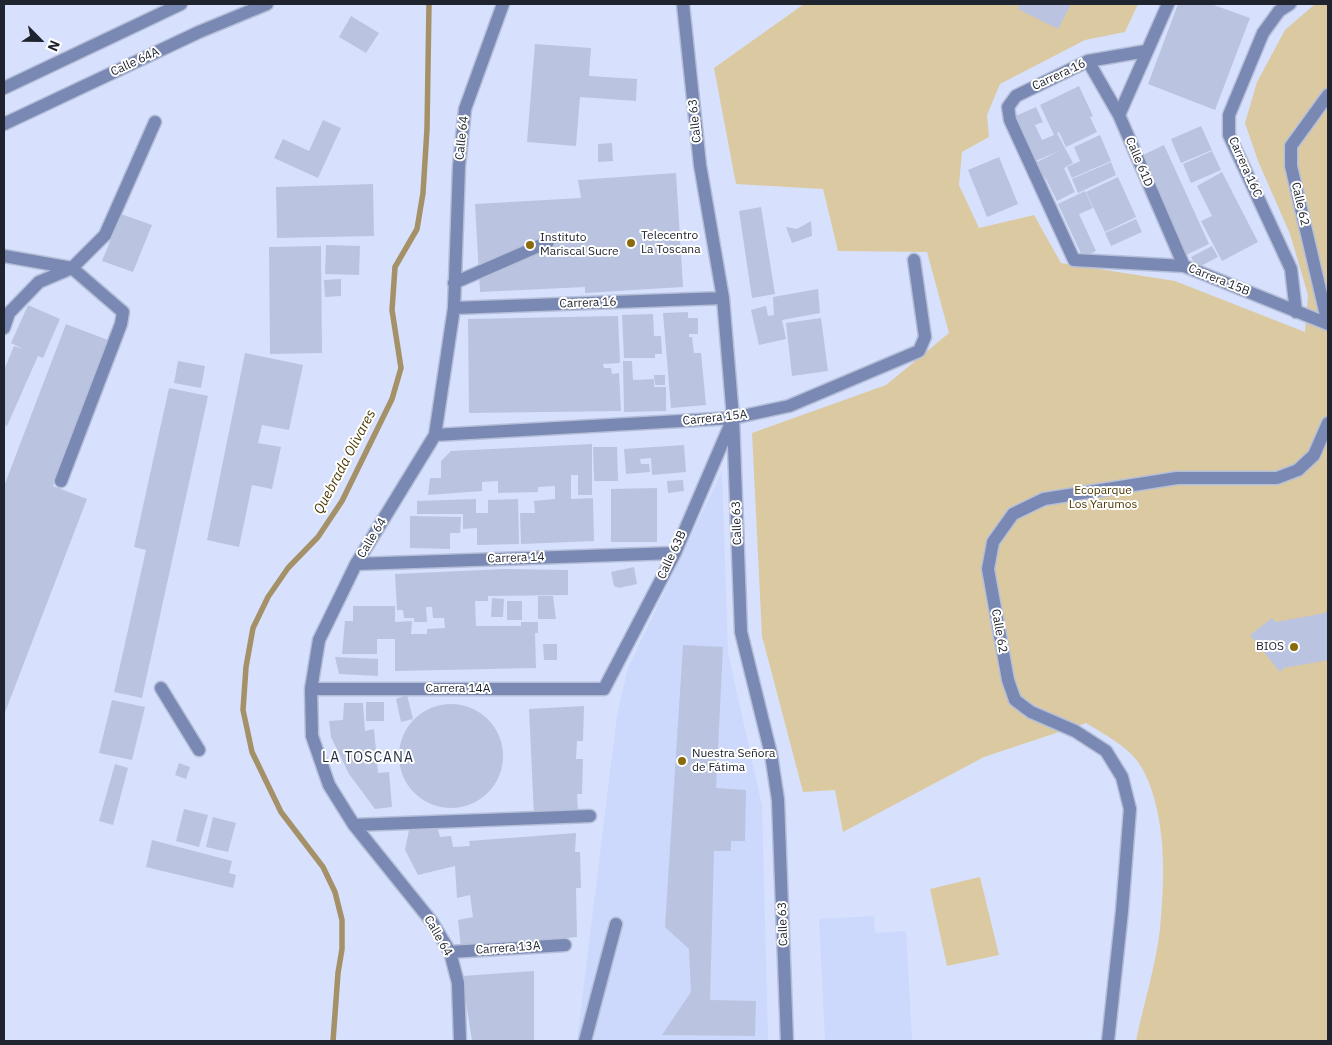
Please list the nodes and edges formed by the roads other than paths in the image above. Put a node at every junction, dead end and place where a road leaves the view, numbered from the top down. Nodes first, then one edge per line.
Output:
1 (181, 4) edge
2 (267, 4) edge
3 (503, 4) edge
4 (683, 4) edge
5 (1168, 4) edge
6 (1290, 4) edge
7 (1146, 51) junction
8 (1088, 61) junction
9 (4, 88) edge
10 (1328, 95) edge
11 (1119, 115) junction
12 (155, 122) dead end
13 (4, 124) edge
14 (548, 242) dead end
15 (4, 256) edge
16 (914, 260) dead end
17 (1074, 260) joint
18 (1184, 266) junction
19 (72, 268) junction
20 (454, 283) junction
21 (723, 298) junction
22 (454, 308) junction
23 (1296, 312) junction
24 (1328, 324) edge
25 (4, 328) edge
26 (733, 418) junction
27 (1328, 423) edge
28 (435, 435) junction
29 (61, 482) dead end
30 (675, 553) junction
31 (356, 564) junction
32 (161, 688) dead end
33 (311, 689) junction
34 (604, 689) joint
35 (199, 750) dead end
36 (590, 816) dead end
37 (354, 825) junction
38 (616, 924) dead end
39 (565, 945) dead end
40 (450, 952) junction
41 (460, 1041) edge
42 (585, 1041) edge
43 (788, 1041) edge
44 (1108, 1041) edge

1 - 9 street
2 - 13 street, Calle 64A
3 - 20 street, Calle 64
4 - 21 street, Calle 63
5 - 7 street
6 - 23 street, Carrera 16C
7 - 8 street, Carrera 16
7 - 11 street
8 - 11 street, Calle 61D
8 - 17 street, Carrera 16
10 - 24 street, Calle 62
11 - 18 street, Calle 61D
12 - 19 street
14 - 20 street
15 - 19 street
16 - 26 street, Carrera 15A
17 - 18 street, Carrera 15B
18 - 23 street, Carrera 15B
19 - 25 street
19 - 29 street
20 - 22 street, Calle 64
21 - 22 street, Carrera 16
21 - 26 street, Calle 63
22 - 28 street, Calle 64
23 - 24 street, Carrera 15B
26 - 28 street, Carrera 15A
26 - 30 street, Calle 63B
26 - 43 street, Calle 63
27 - 44 street, Calle 62
28 - 31 street, Calle 64
30 - 31 street, Carrera 14
30 - 34 street, Calle 63B
31 - 33 street, Calle 64
32 - 35 street
33 - 34 street, Carrera 14A
33 - 37 street, Calle 64
36 - 37 street
37 - 40 street, Calle 64
38 - 42 street
39 - 40 street, Carrera 13A
40 - 41 street, Calle 64

